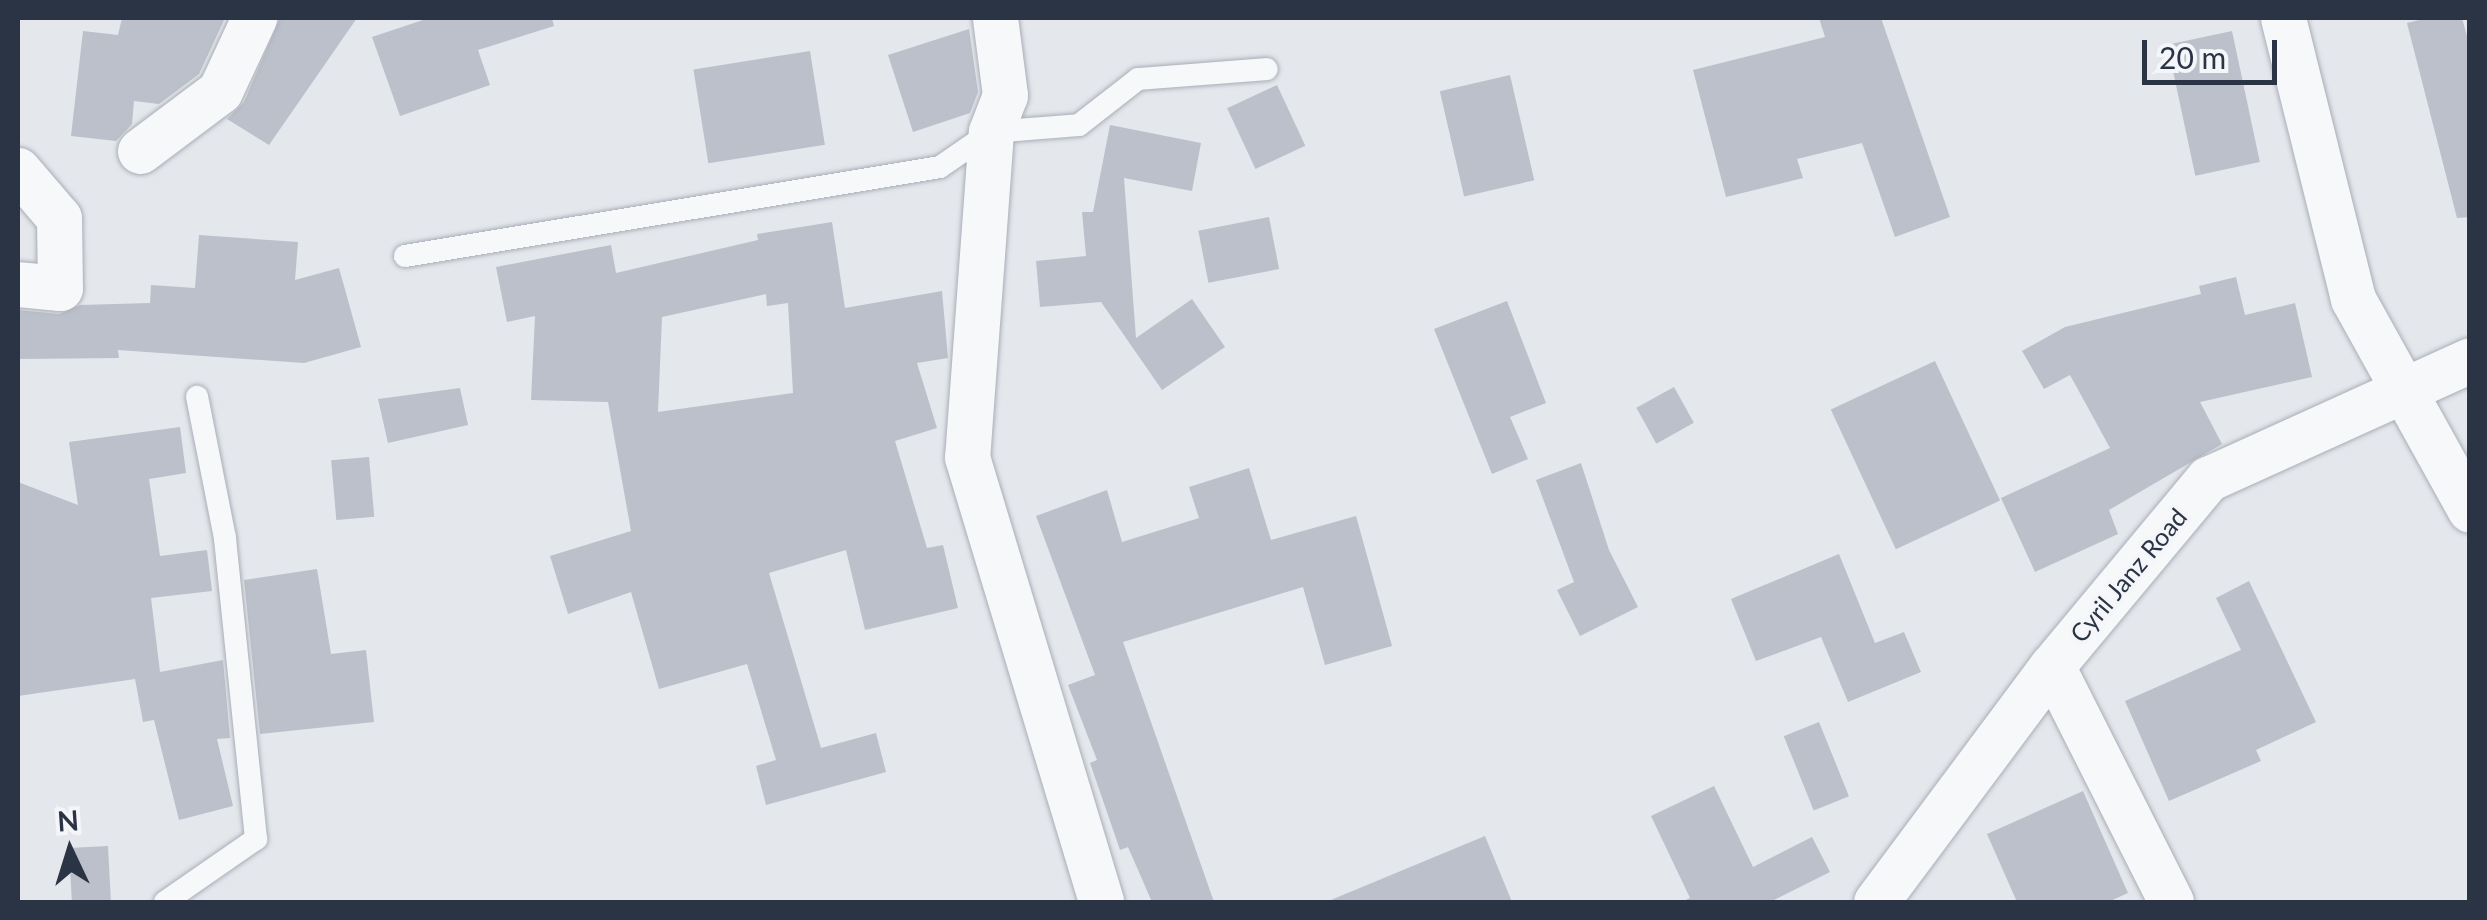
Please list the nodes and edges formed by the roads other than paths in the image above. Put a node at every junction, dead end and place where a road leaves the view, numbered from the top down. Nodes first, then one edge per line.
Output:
1 (254, 18) edge
2 (995, 18) edge
3 (2283, 18) edge
4 (1267, 68) dead end
5 (991, 132) junction
6 (140, 151) dead end
7 (18, 170) edge
8 (404, 256) dead end
9 (18, 284) edge
10 (2470, 360) edge
11 (2398, 391) junction
12 (197, 398) dead end
13 (2470, 510) edge
14 (2052, 666) junction
15 (166, 902) edge
16 (1101, 902) edge
17 (1876, 902) edge
18 (2171, 902) edge

1 - 6 street
2 - 5 street
3 - 11 street
4 - 5 lane
5 - 8 lane
5 - 16 street
7 - 9 street
10 - 11 street, Cyril Janz Road
11 - 13 street
11 - 14 street, Cyril Janz Road
12 - 15 lane
14 - 17 street, Cyril Janz Road
14 - 18 street

